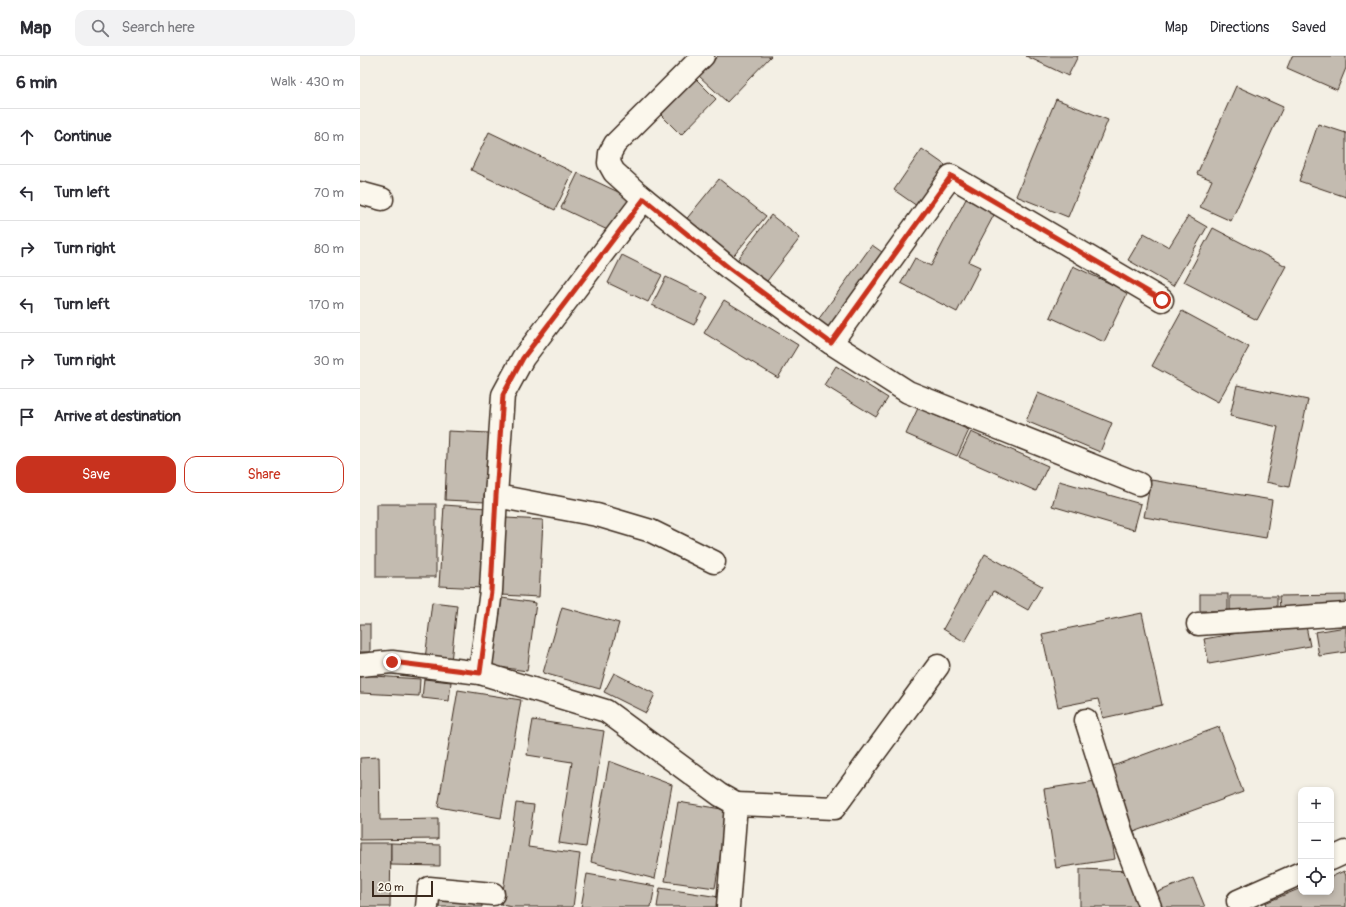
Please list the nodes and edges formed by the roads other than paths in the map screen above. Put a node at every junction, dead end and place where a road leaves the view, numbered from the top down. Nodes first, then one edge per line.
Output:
1 (702, 56) edge
2 (360, 193) edge
3 (382, 198) dead end
4 (644, 199) junction
5 (1162, 300) dead end
6 (831, 343) junction
7 (1140, 484) dead end
8 (496, 496) junction
9 (714, 562) dead end
10 (1346, 614) edge
11 (1198, 624) dead end
12 (360, 665) edge
13 (938, 666) dead end
14 (480, 673) junction
15 (1086, 720) dead end
16 (736, 804) junction
17 (1298, 874) edge
18 (493, 894) dead end
19 (1238, 901) dead end
20 (427, 907) edge
21 (728, 907) edge
22 (1150, 907) edge

1 - 4 street
2 - 3 street
4 - 6 street
4 - 8 street
5 - 6 street
6 - 7 street
8 - 9 street
8 - 14 street
10 - 11 street
12 - 14 street
13 - 16 street
14 - 16 street
15 - 22 street
16 - 21 street
17 - 19 street
18 - 20 street

